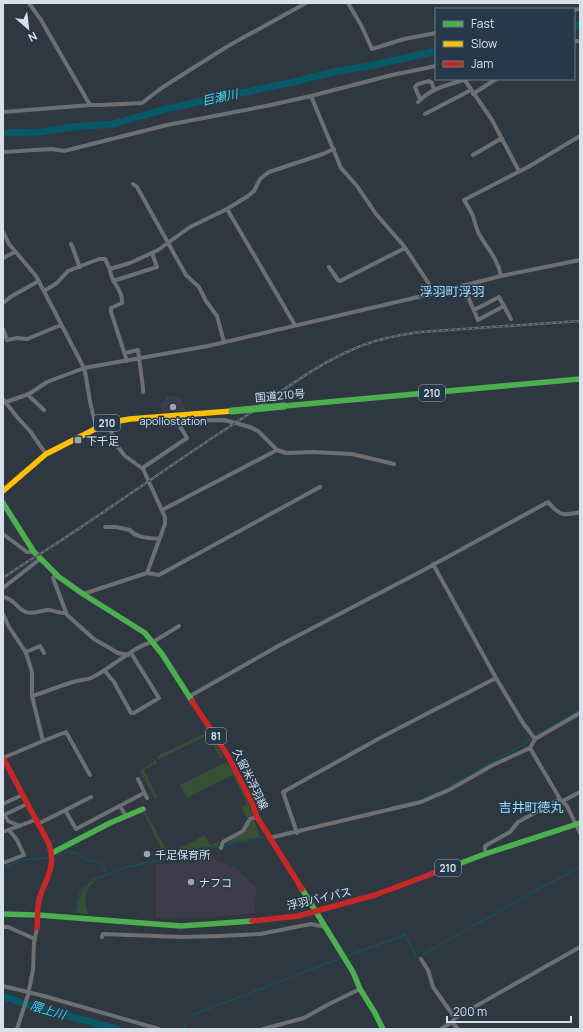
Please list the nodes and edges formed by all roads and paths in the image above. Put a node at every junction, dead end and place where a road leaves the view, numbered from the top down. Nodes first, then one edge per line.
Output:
1 (29, 3) edge
2 (306, 3) edge
3 (348, 3) edge
4 (435, 33) edge
5 (435, 66) edge
6 (464, 80) edge
7 (494, 80) edge
8 (434, 90) junction
9 (472, 92) junction
10 (311, 96) junction
11 (90, 105) junction
12 (3, 112) edge
13 (425, 114) dead end
14 (580, 136) edge
15 (502, 138) junction
16 (334, 149) junction
17 (3, 152) edge
18 (473, 155) dead end
19 (519, 171) junction
20 (133, 184) dead end
21 (227, 209) junction
22 (3, 232) edge
23 (71, 244) dead end
24 (168, 244) junction
25 (405, 248) junction
26 (15, 252) junction
27 (152, 253) junction
28 (3, 258) edge
29 (580, 260) edge
30 (80, 267) junction
31 (330, 267) dead end
32 (110, 269) junction
33 (501, 276) junction
34 (39, 281) junction
35 (113, 281) junction
36 (464, 285) junction
37 (44, 291) junction
38 (431, 294) junction
39 (3, 303) edge
40 (504, 306) junction
41 (474, 310) junction
42 (511, 319) dead end
43 (62, 325) junction
44 (295, 325) junction
45 (3, 329) edge
46 (224, 342) junction
47 (125, 353) junction
48 (139, 359) junction
49 (127, 361) junction
50 (84, 368) junction
51 (580, 380) edge
52 (142, 392) dead end
53 (27, 394) junction
54 (3, 401) edge
55 (44, 410) dead end
56 (176, 418) junction
57 (107, 423) junction
58 (96, 427) junction
59 (277, 450) junction
60 (46, 454) junction
61 (394, 464) dead end
62 (143, 469) junction
63 (320, 488) dead end
64 (3, 490) edge
65 (3, 503) edge
66 (162, 510) junction
67 (580, 512) edge
68 (105, 527) dead end
69 (3, 534) edge
70 (159, 539) junction
71 (34, 552) junction
72 (40, 559) junction
73 (434, 564) junction
74 (147, 573) junction
75 (56, 574) junction
76 (3, 588) edge
77 (83, 594) junction
78 (3, 597) edge
79 (66, 613) junction
80 (3, 614) edge
81 (179, 626) dead end
82 (153, 642) junction
83 (26, 652) junction
84 (44, 654) dead end
85 (129, 654) junction
86 (104, 670) junction
87 (496, 678) junction
88 (32, 696) junction
89 (190, 696) junction
90 (580, 713) edge
91 (533, 737) junction
92 (43, 741) junction
93 (530, 748) junction
94 (3, 758) edge
95 (90, 774) dead end
96 (138, 779) dead end
97 (580, 792) edge
98 (144, 793) junction
99 (22, 795) junction
100 (91, 796) dead end
101 (148, 798) dead end
102 (562, 800) junction
103 (3, 804) edge
104 (27, 804) junction
105 (120, 806) junction
106 (65, 810) junction
107 (143, 810) dead end
108 (126, 816) junction
109 (257, 817) junction
110 (36, 822) junction
111 (578, 824) edge
112 (20, 826) junction
113 (8, 830) junction
114 (3, 832) edge
115 (297, 833) junction
116 (580, 833) edge
117 (269, 838) junction
118 (221, 846) dead end
119 (485, 850) dead end
120 (52, 853) junction
121 (3, 863) edge
122 (315, 911) junction
123 (3, 914) edge
124 (38, 915) junction
125 (3, 927) edge
126 (325, 927) junction
127 (37, 928) joint
128 (102, 936) dead end
129 (35, 939) junction
130 (580, 947) edge
131 (421, 959) dead end
132 (3, 986) edge
133 (360, 989) junction
134 (28, 994) junction
135 (454, 1020) junction
136 (17, 1029) edge
137 (159, 1029) edge
138 (263, 1029) edge
139 (383, 1029) edge
140 (441, 1029) edge
141 (458, 1029) edge

1 - 11 street
2 - 11 street
3 - 4 street
5 - 10 street
6 - 8 street
6 - 9 street
7 - 9 street
8 - 8 street
9 - 13 street
9 - 15 street
10 - 16 street
10 - 17 street
11 - 12 street
14 - 19 street
15 - 18 street
15 - 19 street
16 - 21 street
16 - 25 street
19 - 33 street
20 - 24 street
21 - 24 street
21 - 44 street
22 - 26 street
23 - 30 street
24 - 27 street
24 - 46 street
25 - 31 street
25 - 38 street
26 - 28 street
26 - 34 street
27 - 32 street
27 - 35 street
29 - 33 street
30 - 32 street
30 - 37 street
32 - 35 street
33 - 36 street
34 - 37 street
34 - 39 street
35 - 47 street
36 - 38 street
36 - 41 street
37 - 43 street
38 - 44 street
40 - 41 street
40 - 41 street
40 - 42 street
43 - 45 street
43 - 50 street
44 - 46 street
46 - 48 street
47 - 48 street
47 - 49 street
48 - 49 street
48 - 52 street
49 - 50 street
50 - 53 street
50 - 58 street
51 - 56 main road, 国道210号 / 210, bridge
53 - 54 street
53 - 55 street
54 - 60 street
56 - 57 main road, 国道210号 / 210
56 - 59 street
56 - 62 street
57 - 58 main road, 国道210号 / 210
57 - 62 street
58 - 60 main road, 国道210号 / 210
59 - 61 street
59 - 66 street
60 - 64 main road, 国道210号 / 210
62 - 66 street
63 - 74 street
65 - 71 main road, 81
66 - 70 street
67 - 73 street
68 - 70 street
69 - 71 street
70 - 74 street
71 - 72 main road, 81
72 - 75 main road, 久留米浮羽線 / 81
72 - 76 street
73 - 87 street
73 - 89 street
74 - 77 street
75 - 77 main road, 久留米浮羽線 / 81
75 - 79 street
77 - 82 main road, 久留米浮羽線 / 81
78 - 79 street
79 - 85 street
80 - 83 street
81 - 82 street
82 - 85 street
82 - 89 main road, 久留米浮羽線 / 81
83 - 84 street
83 - 88 street
85 - 86 street
85 - 86 street
86 - 88 street
87 - 91 street
87 - 115 street
88 - 92 street
89 - 109 main road, 久留米浮羽線 / 81
90 - 91 street
91 - 93 street
92 - 94 street
92 - 95 street
93 - 102 street
93 - 115 street
94 - 99 main road
96 - 98 street
97 - 102 street
98 - 101 street
98 - 105 street
99 - 103 street
99 - 104 main road
100 - 106 street
102 - 111 street
102 - 119 street
104 - 110 main road
104 - 112 street
105 - 106 street
105 - 108 street
106 - 110 street
107 - 108 main road
108 - 120 main road
109 - 117 main road, 久留米浮羽線 / 81
109 - 118 street
110 - 112 street
110 - 120 main road
111 - 116 street
111 - 122 main road, 浮羽バイパス / 210
112 - 113 street
113 - 114 street
113 - 121 street
115 - 117 street
117 - 122 main road, 久留米浮羽線 / 81
120 - 124 main road
122 - 124 main road, 浮羽バイパス / 210
122 - 126 main road, 久留米浮羽線 / 81
123 - 124 main road, 浮羽バイパス / 210
124 - 127 main road
125 - 129 street
126 - 128 street
126 - 133 main road, 久留米浮羽線 / 81
127 - 129 street
129 - 134 street
130 - 135 street
131 - 135 street
132 - 134 street
133 - 138 street
133 - 139 main road, 久留米浮羽線 / 81
134 - 136 street
134 - 137 street
135 - 140 street
135 - 141 street

